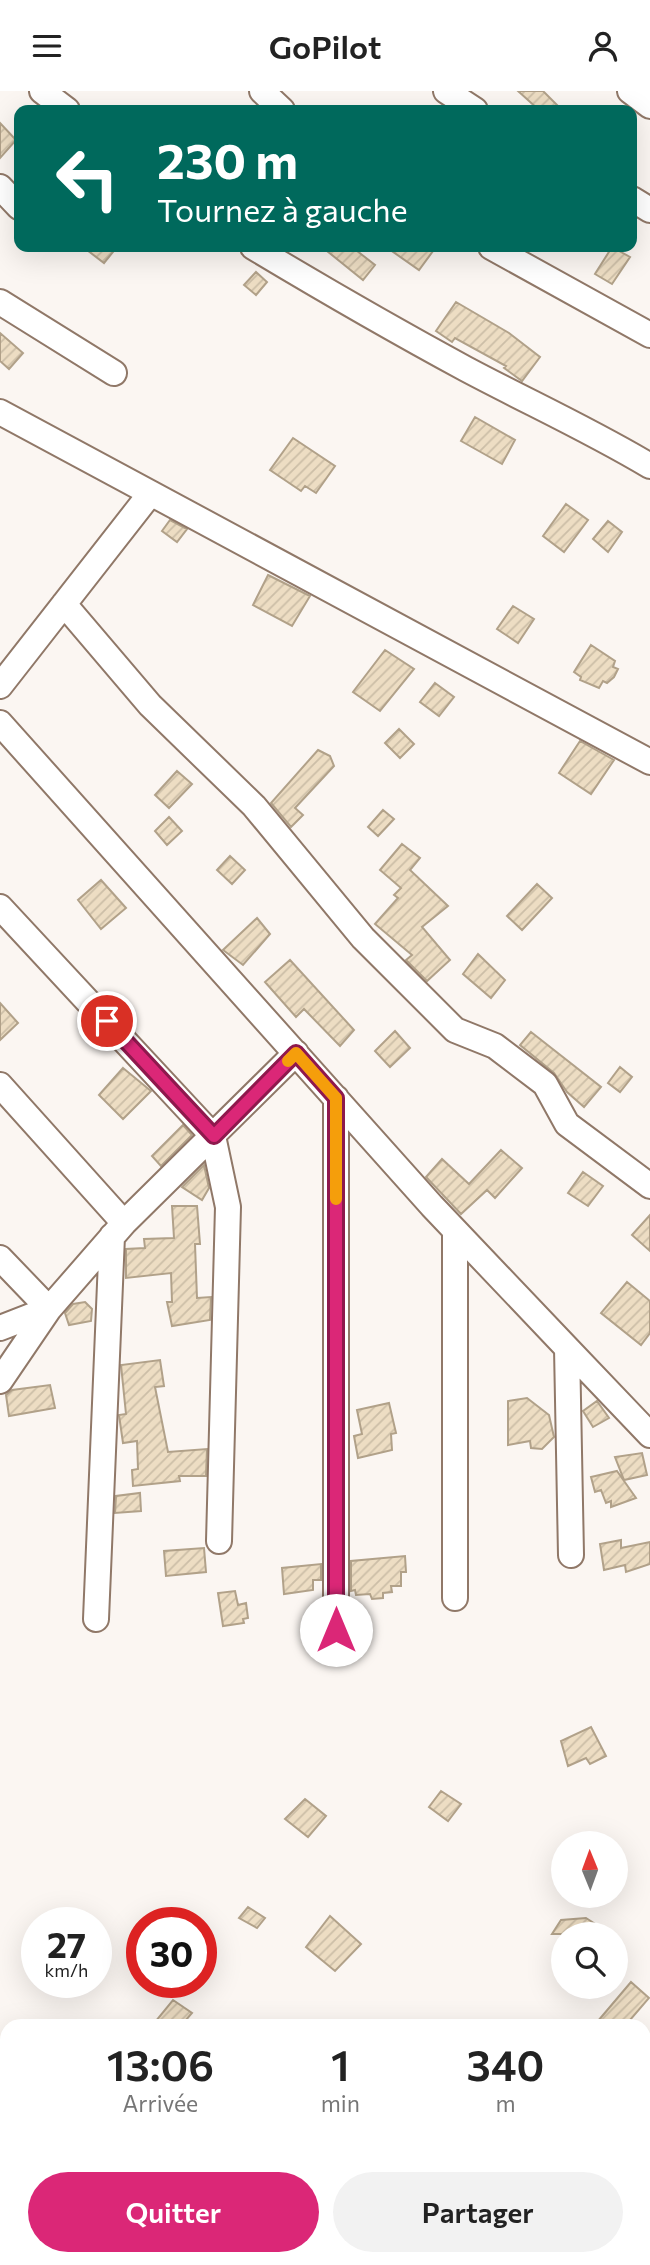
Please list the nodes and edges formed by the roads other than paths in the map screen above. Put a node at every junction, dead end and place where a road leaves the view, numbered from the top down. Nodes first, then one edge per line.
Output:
1 (42, 91) edge
2 (262, 91) edge
3 (446, 91) edge
4 (630, 91) edge
5 (60, 105) edge
6 (277, 105) edge
7 (467, 105) edge
8 (650, 106) edge
9 (0, 187) edge
10 (14, 202) edge
11 (261, 252) edge
12 (500, 252) edge
13 (0, 302) edge
14 (650, 335) edge
15 (114, 373) dead end
16 (0, 412) edge
17 (650, 466) edge
18 (150, 494) junction
19 (64, 604) junction
20 (4, 672) edge
21 (0, 723) edge
22 (650, 762) edge
23 (0, 907) edge
24 (296, 1053) junction
25 (0, 1085) edge
26 (336, 1098) junction
27 (214, 1136) junction
28 (650, 1186) edge
29 (118, 1230) junction
30 (456, 1231) junction
31 (0, 1258) edge
32 (49, 1309) junction
33 (0, 1328) edge
34 (567, 1348) junction
35 (0, 1381) edge
36 (650, 1435) edge
37 (219, 1541) dead end
38 (571, 1555) dead end
39 (455, 1598) dead end
40 (96, 1619) dead end
41 (336, 1630) dead end

1 - 5 street
2 - 6 street
3 - 7 street
4 - 8 street
9 - 10 street
11 - 17 street
12 - 14 street
13 - 15 street
16 - 18 street
18 - 19 street
18 - 22 street
19 - 20 street
19 - 28 street
21 - 24 street
23 - 27 street
24 - 26 street
24 - 27 street
25 - 29 street
26 - 30 street
26 - 41 street
27 - 29 street
27 - 37 street
29 - 32 street
29 - 40 street
30 - 34 street
30 - 39 street
31 - 32 street
32 - 33 street
32 - 35 street
34 - 36 street
34 - 38 street

